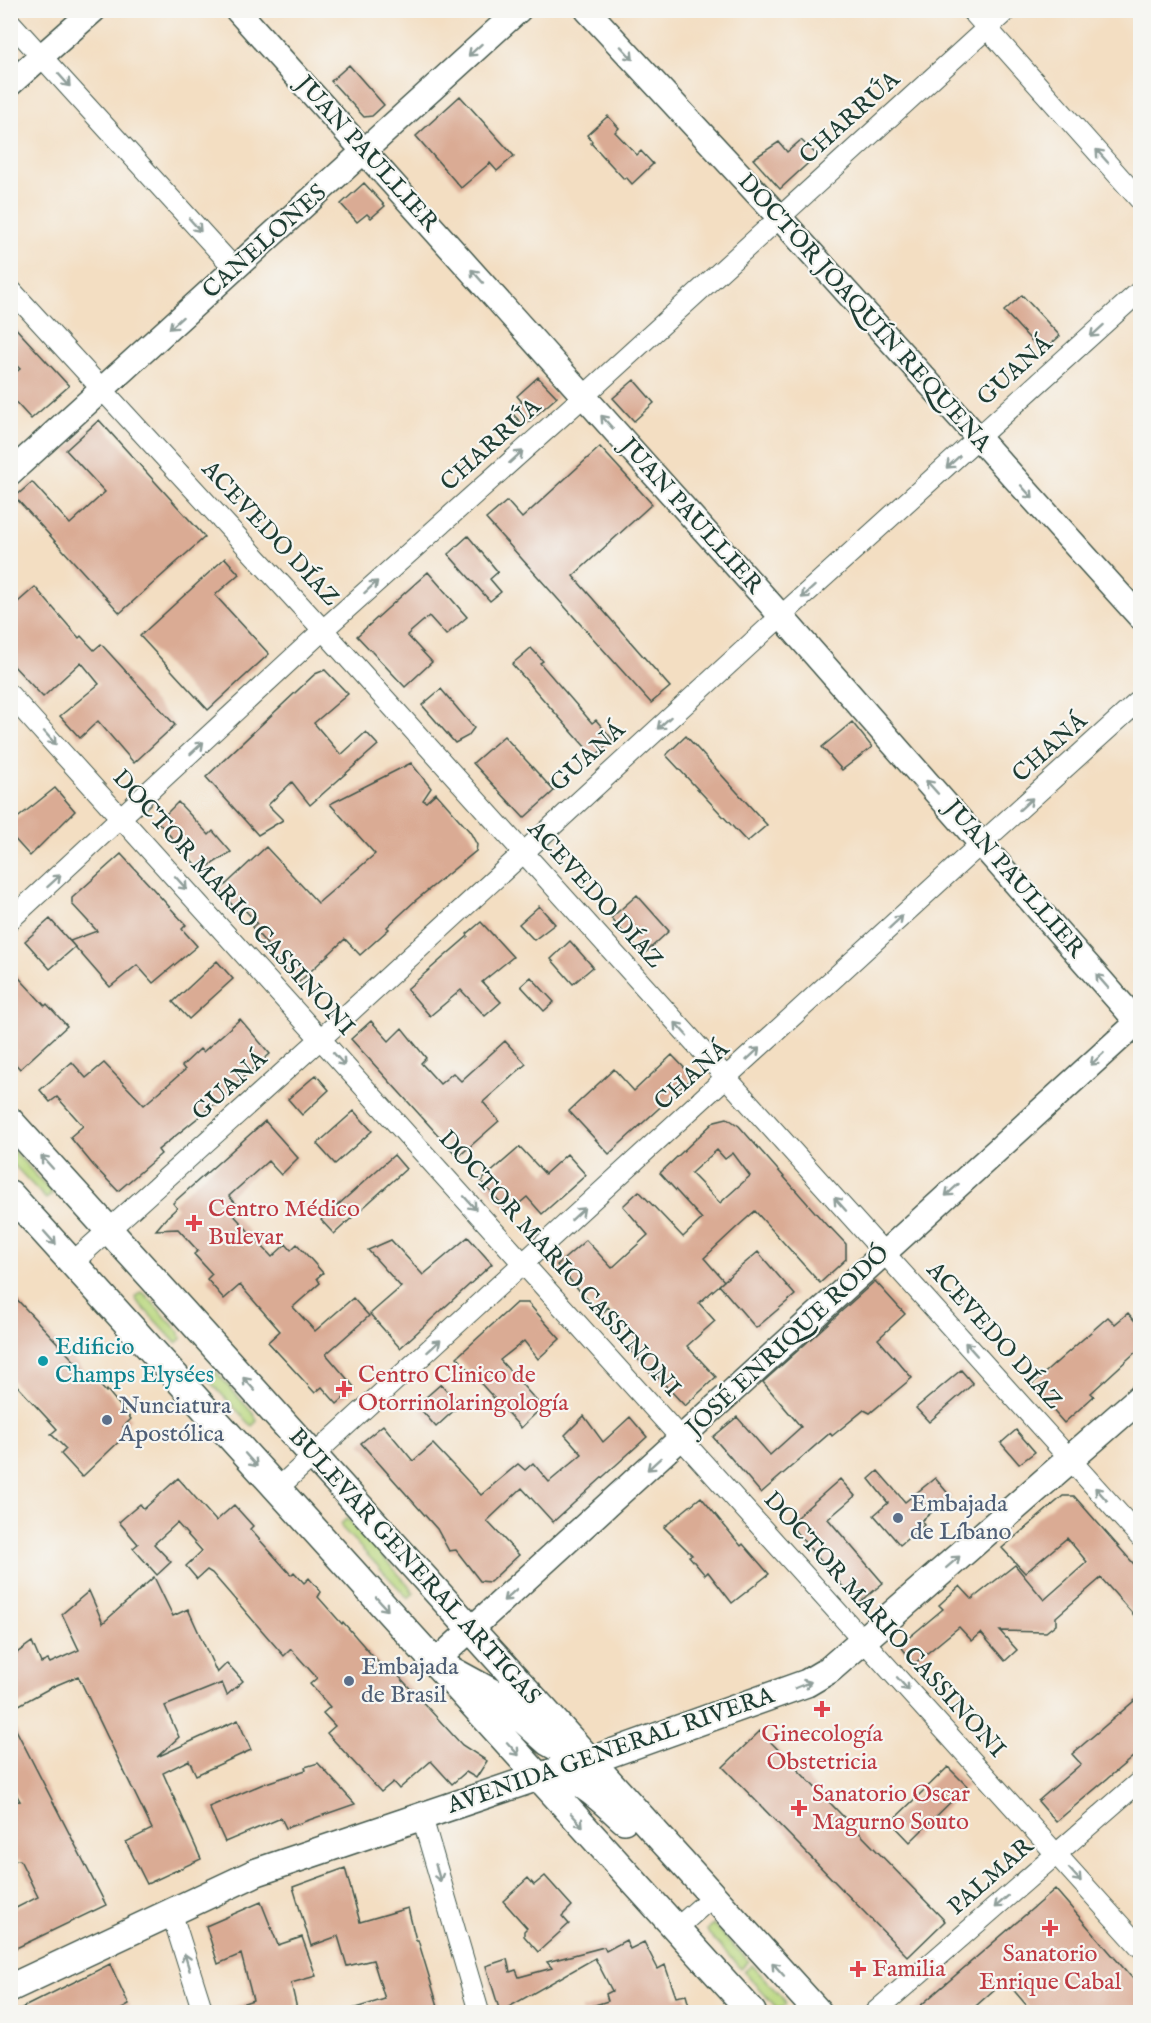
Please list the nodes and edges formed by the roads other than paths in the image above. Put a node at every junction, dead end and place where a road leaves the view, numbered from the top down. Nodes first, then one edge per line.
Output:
1 (94, 10) edge
2 (237, 10) edge
3 (519, 10) edge
4 (587, 10) edge
5 (971, 10) edge
6 (1007, 10) edge
7 (10, 21) edge
8 (987, 28) junction
9 (42, 56) junction
10 (10, 84) edge
11 (365, 151) junction
12 (1140, 200) edge
13 (778, 217) junction
14 (234, 269) junction
15 (10, 289) edge
16 (1140, 291) edge
17 (103, 390) junction
18 (584, 396) junction
19 (979, 439) junction
20 (10, 473) edge
21 (781, 616) junction
22 (1140, 617) edge
23 (323, 630) junction
24 (10, 695) edge
25 (1140, 700) edge
26 (122, 818) junction
27 (982, 843) junction
28 (522, 852) junction
29 (10, 920) edge
30 (1140, 1022) edge
31 (321, 1038) junction
32 (726, 1079) junction
33 (10, 1121) edge
34 (10, 1194) edge
35 (109, 1230) junction
36 (884, 1252) junction
37 (72, 1263) junction
38 (525, 1264) junction
39 (1140, 1398) edge
40 (682, 1438) junction
41 (314, 1456) junction
42 (1070, 1459) junction
43 (277, 1489) junction
44 (1140, 1538) edge
45 (471, 1630) junction
46 (863, 1641) junction
47 (435, 1662) junction
48 (590, 1761) junction
49 (538, 1777) junction
50 (1140, 1781) edge
51 (422, 1817) junction
52 (1056, 1854) junction
53 (708, 1892) junction
54 (171, 1911) junction
55 (677, 1928) junction
56 (1140, 1947) edge
57 (10, 1988) edge
58 (203, 2013) edge
59 (479, 2013) edge
60 (752, 2013) edge
61 (818, 2013) edge
62 (875, 2013) edge

1 - 9 street
2 - 11 street, JUAN PAULLIER
3 -> 11 street, CANELONES
4 -> 13 street, DOCTOR JOAQUÍN REQUENA
5 - 8 street
6 - 8 street, CHARRÚA
7 - 9 street
12 -> 8 street
8 - 13 street, CHARRÚA
9 - 10 street
9 -> 14 street
11 - 14 street, CANELONES
18 -> 11 street, JUAN PAULLIER
13 - 18 street, CHARRÚA
13 - 19 street, DOCTOR JOAQUÍN REQUENA
14 -> 17 street, CANELONES
15 - 17 street, ACEVEDO DÍAZ
16 -> 19 street, GUANÁ
17 - 20 street, CANELONES
17 - 23 street, ACEVEDO DÍAZ
21 -> 18 street, JUAN PAULLIER
23 -> 18 street, CHARRÚA
19 -> 21 street, GUANÁ
19 -> 22 street, DOCTOR JOAQUÍN REQUENA
27 -> 21 street, JUAN PAULLIER
21 -> 28 street, GUANÁ
26 -> 23 street, CHARRÚA
23 - 28 street, ACEVEDO DÍAZ
24 -> 26 street, DOCTOR MARIO CASSINONI
27 -> 25 street, CHANÁ
29 -> 26 street, CHARRÚA
26 -> 31 street, DOCTOR MARIO CASSINONI
30 -> 27 street, JUAN PAULLIER
32 -> 27 street, CHANÁ
28 - 31 street, GUANÁ
32 -> 28 street, ACEVEDO DÍAZ
30 -> 36 street, JOSÉ ENRIQUE RODÓ
31 - 35 street, GUANÁ
31 -> 38 street, DOCTOR MARIO CASSINONI
36 -> 32 street, ACEVEDO DÍAZ
38 -> 32 street, CHANÁ
35 -> 33 main road, BULEVAR GENERAL ARTIGAS
34 -> 37 main road, BULEVAR GENERAL ARTIGAS
35 - 37 street, GUANÁ
41 -> 35 main road, BULEVAR GENERAL ARTIGAS
36 - 40 street, JOSÉ ENRIQUE RODÓ
42 -> 36 street, ACEVEDO DÍAZ
37 -> 43 main road, BULEVAR GENERAL ARTIGAS
38 - 40 street, DOCTOR MARIO CASSINONI
41 -> 38 street, CHANÁ
39 - 42 main road, AVENIDA GENERAL RIVERA
40 -> 45 street, JOSÉ ENRIQUE RODÓ
40 - 46 street, DOCTOR MARIO CASSINONI
41 - 43 street, CHANÁ
41 - 45 main road, BULEVAR GENERAL ARTIGAS
44 -> 42 street, ACEVEDO DÍAZ
46 -> 42 main road, AVENIDA GENERAL RIVERA
43 -> 47 main road, BULEVAR GENERAL ARTIGAS
45 - 47 street, JOSÉ ENRIQUE RODÓ
45 - 48 main road, BULEVAR GENERAL ARTIGAS
48 -> 46 main road, AVENIDA GENERAL RIVERA
46 -> 52 street, DOCTOR MARIO CASSINONI
47 - 48 main road
47 -> 49 main road, BULEVAR GENERAL ARTIGAS
48 - 49 main road, AVENIDA GENERAL RIVERA
48 - 53 main road, BULEVAR GENERAL ARTIGAS
49 - 51 main road, AVENIDA GENERAL RIVERA
49 - 53 main road
49 -> 55 main road, BULEVAR GENERAL ARTIGAS
50 - 52 street, PALMAR
51 - 54 main road, AVENIDA GENERAL RIVERA
51 -> 59 street
52 -> 56 street, DOCTOR MARIO CASSINONI
52 -> 62 street, PALMAR
53 - 55 street
61 -> 53 main road, BULEVAR GENERAL ARTIGAS
54 - 57 main road, AVENIDA GENERAL RIVERA
58 -> 54 street
55 - 60 main road, BULEVAR GENERAL ARTIGAS

